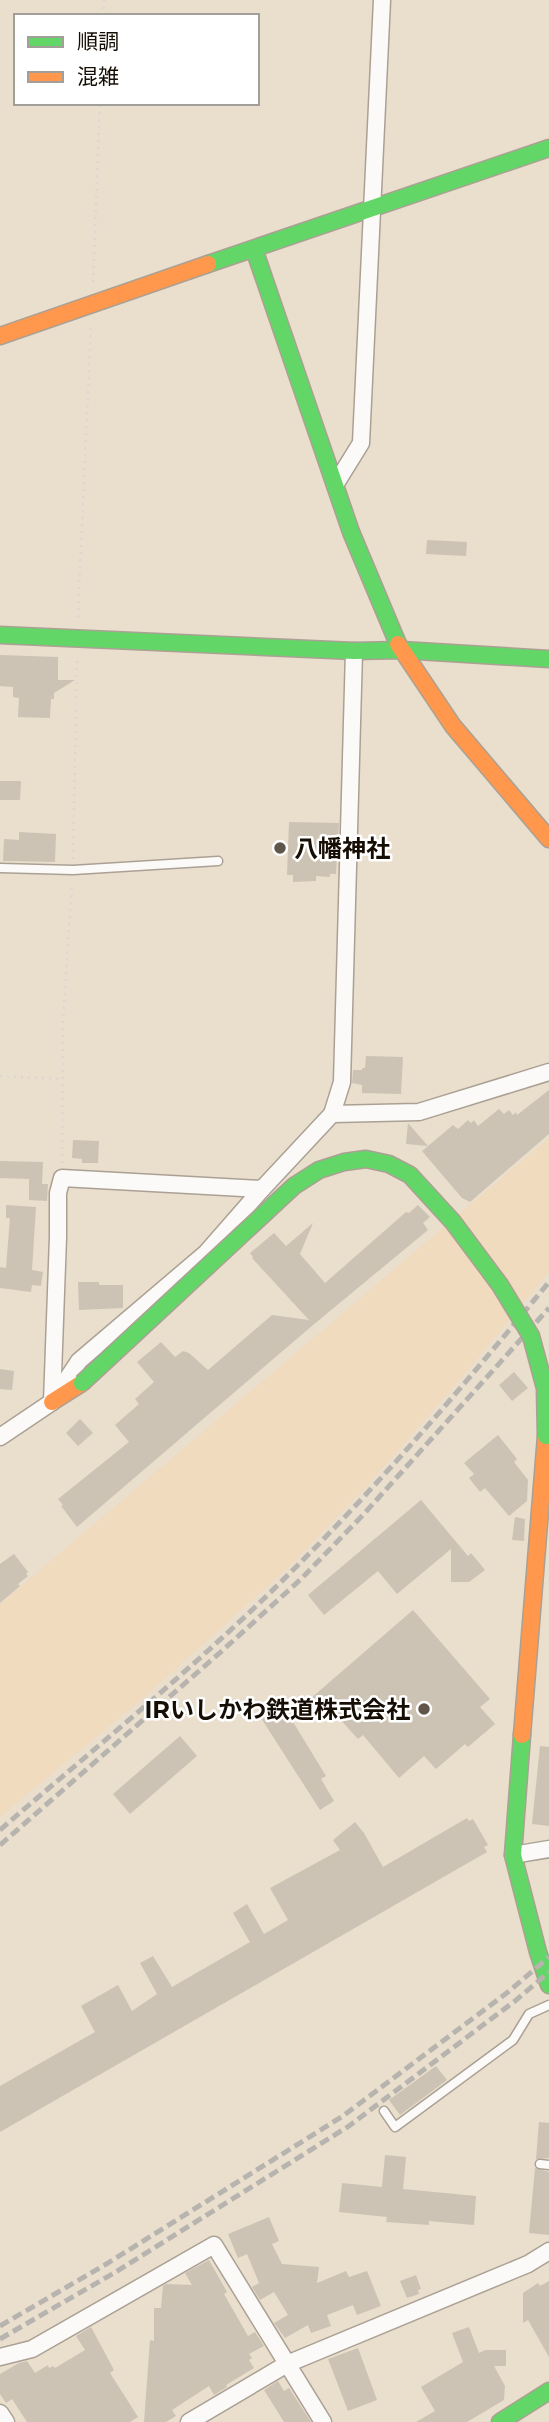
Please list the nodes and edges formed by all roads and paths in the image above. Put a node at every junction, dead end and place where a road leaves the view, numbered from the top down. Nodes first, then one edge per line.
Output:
1 (382, 0) edge
2 (100, 105) edge
3 (549, 148) edge
4 (373, 208) junction
5 (254, 249) junction
6 (92, 303) junction
7 (0, 336) edge
8 (335, 485) junction
9 (0, 635) edge
10 (77, 638) junction
11 (401, 650) junction
12 (354, 651) junction
13 (549, 659) edge
14 (548, 836) edge
15 (218, 861) dead end
16 (0, 868) edge
17 (73, 870) junction
18 (549, 1072) edge
19 (0, 1076) edge
20 (63, 1079) junction
21 (332, 1114) junction
22 (62, 1178) junction
23 (262, 1189) junction
24 (52, 1402) junction
25 (0, 1423) edge
26 (0, 1437) edge
27 (549, 1849) edge
28 (513, 1855) junction
29 (549, 1985) edge
30 (549, 2005) edge
31 (384, 2111) dead end
32 (549, 2251) edge
33 (0, 2357) edge
34 (286, 2364) junction
35 (549, 2391) edge
36 (0, 2413) edge
37 (6, 2422) edge
38 (189, 2422) edge
39 (323, 2422) edge
40 (500, 2422) edge

1 - 4 street
2 - 6 path
3 - 4 street
4 - 5 street
4 - 8 street
5 - 6 street
5 - 8 street
6 - 7 street
6 - 10 path
8 - 11 street
9 - 10 street
10 - 12 street
10 - 17 path
11 - 12 street
11 - 13 street
11 - 14 street
12 - 21 street
15 - 17 lane
16 - 17 lane
17 - 20 path
18 - 21 street
19 - 20 path
20 - 22 path
21 - 23 street
22 - 23 street
22 - 24 street
23 - 24 street
24 - 25 street
24 - 26 street
24 - 28 street, bridge
27 - 28 street
28 - 29 street
30 - 31 lane
32 - 34 street
33 - 34 street
34 - 38 street
34 - 39 street
35 - 40 street
36 - 37 street

